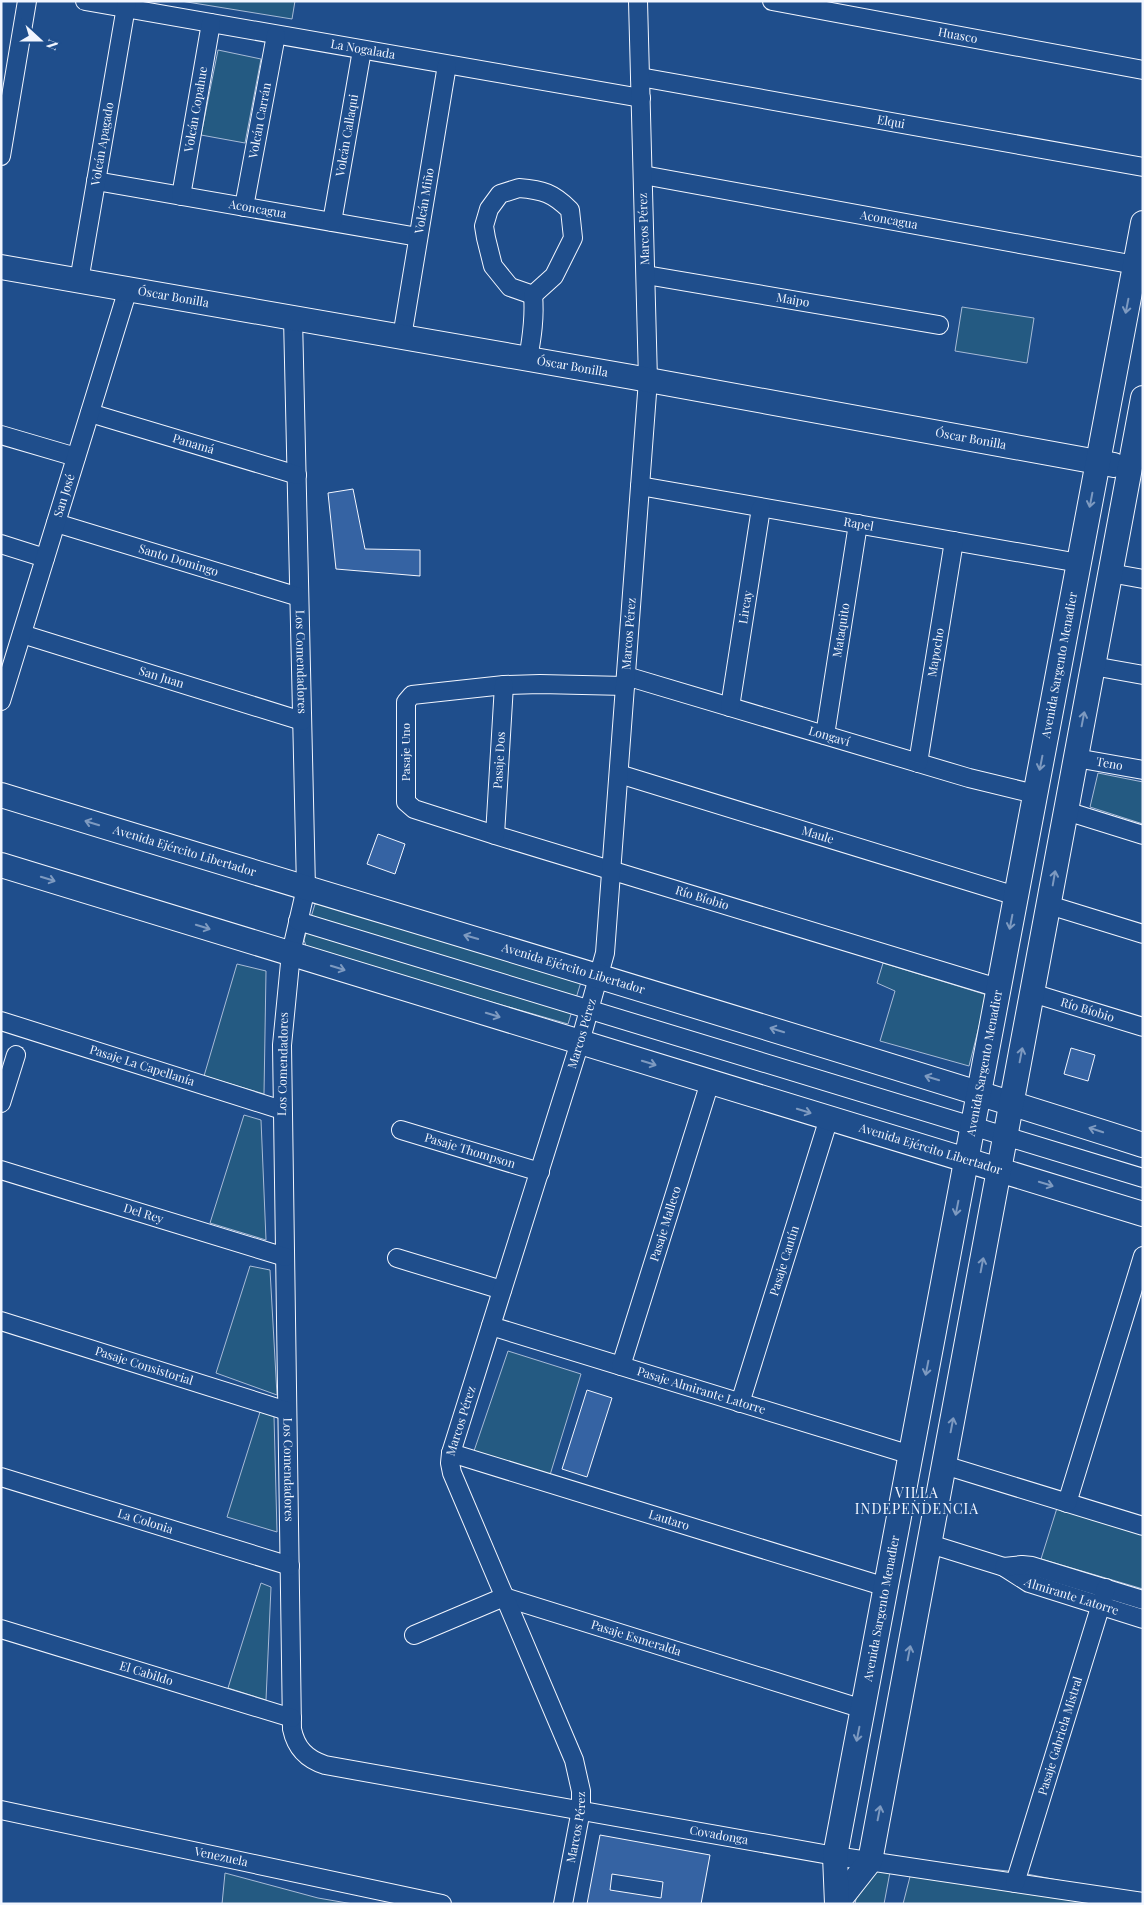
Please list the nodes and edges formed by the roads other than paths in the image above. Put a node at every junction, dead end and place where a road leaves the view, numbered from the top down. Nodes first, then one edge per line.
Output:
1 (28, 1) edge
2 (85, 1) edge
3 (638, 1) edge
4 (772, 1) edge
5 (127, 5) edge
6 (211, 23) junction
7 (276, 35) junction
8 (362, 50) junction
9 (447, 65) junction
10 (1143, 70) edge
11 (640, 77) junction
12 (641, 98) junction
13 (1, 156) edge
14 (1143, 167) edge
15 (643, 175) junction
16 (96, 181) junction
17 (181, 196) junction
18 (244, 207) junction
19 (332, 222) junction
20 (1143, 223) edge
21 (418, 237) junction
22 (1135, 265) junction
23 (1, 267) edge
24 (646, 274) junction
25 (79, 281) junction
26 (128, 289) junction
27 (533, 294) junction
28 (294, 318) junction
29 (939, 325) dead end
30 (402, 337) junction
31 (528, 359) junction
32 (648, 380) junction
33 (1143, 398) edge
34 (90, 413) junction
35 (1, 434) edge
36 (76, 458) junction
37 (1098, 462) junction
38 (1136, 469) edge
39 (297, 476) junction
40 (640, 486) junction
41 (761, 508) junction
42 (56, 523) junction
43 (858, 524) junction
44 (954, 541) junction
45 (1, 544) edge
46 (45, 558) junction
47 (1079, 563) junction
48 (1110, 574) junction
49 (1143, 579) edge
50 (299, 597) junction
51 (22, 634) junction
52 (8, 656) edge
53 (1093, 666) junction
54 (1143, 675) edge
55 (626, 681) junction
56 (504, 685) junction
57 (408, 698) joint
58 (1, 701) edge
59 (730, 707) junction
60 (302, 721) junction
61 (825, 735) junction
62 (1076, 758) junction
63 (918, 763) junction
64 (1143, 770) edge
65 (619, 774) junction
66 (1035, 794) junction
67 (1, 795) edge
68 (408, 805) joint
69 (1066, 811) junction
70 (495, 835) junction
71 (1143, 835) edge
72 (1, 865) edge
73 (612, 870) junction
74 (306, 888) junction
75 (1016, 896) junction
76 (1049, 905) junction
77 (298, 921) junction
78 (1143, 934) edge
79 (291, 954) junction
80 (600, 976) junction
81 (998, 988) junction
82 (1032, 992) junction
83 (590, 1010) junction
84 (1, 1021) edge
85 (1143, 1027) edge
86 (580, 1042) junction
87 (16, 1055) dead end
88 (710, 1082) junction
89 (979, 1093) junction
90 (1, 1103) edge
91 (1012, 1103) junction
92 (282, 1110) junction
93 (828, 1118) junction
94 (972, 1126) junction
95 (401, 1130) dead end
96 (1006, 1136) junction
97 (1143, 1145) edge
98 (966, 1160) junction
99 (1, 1170) edge
100 (999, 1170) junction
101 (540, 1172) junction
102 (1143, 1178) edge
103 (1143, 1214) edge
104 (1143, 1256) edge
105 (285, 1257) junction
106 (397, 1258) dead end
107 (502, 1290) junction
108 (2, 1324) edge
109 (491, 1326) junction
110 (621, 1366) junction
111 (740, 1403) junction
112 (287, 1411) junction
113 (451, 1453) junction
114 (910, 1455) junction
115 (944, 1465) junction
116 (1, 1477) edge
117 (1067, 1503) junction
118 (1143, 1526) edge
119 (930, 1544) junction
120 (290, 1566) junction
121 (1004, 1567) junction
122 (886, 1587) junction
123 (1106, 1588) junction
124 (504, 1597) junction
125 (1143, 1600) edge
126 (1100, 1606) junction
127 (1143, 1619) edge
128 (1, 1629) edge
129 (414, 1635) dead end
130 (862, 1709) junction
131 (292, 1718) junction
132 (301, 1751) joint
133 (1, 1810) edge
134 (581, 1810) junction
135 (835, 1856) junction
136 (870, 1861) junction
137 (1016, 1883) junction
138 (1143, 1902) edge
139 (837, 1903) edge
140 (442, 1904) edge
141 (563, 1904) edge

1 - 13 street
2 - 5 street, La Nogalada
3 - 11 street, Marcos Pérez
4 - 10 street, Huasco
5 - 6 street, La Nogalada
5 - 16 street, Volcán Apagado
6 - 7 street, La Nogalada
6 - 17 street, Volcán Copahue
7 - 8 street, La Nogalada
7 - 18 street, Volcán Carrán
8 - 9 street, La Nogalada
8 - 19 street, Volcán Callaqui
9 - 12 street, La Nogalada
9 - 21 street, Volcán Miño
11 - 12 street, Marcos Pérez
11 - 14 street, Elqui
12 - 15 street, Marcos Pérez
15 - 22 street, Aconcagua
15 - 24 street, Marcos Pérez
16 - 17 street, Aconcagua
16 - 25 street, Volcán Apagado
17 - 18 street, Aconcagua
18 - 19 street, Aconcagua
19 - 21 street, Aconcagua
20 - 22 main road, Avenida Sargento Menadier
21 - 30 street, Volcán Miño
22 -> 37 main road, Avenida Sargento Menadier
23 - 25 main road, Óscar Bonilla
24 - 29 street, Maipo
24 - 32 street, Marcos Pérez
25 - 26 main road, Óscar Bonilla
26 - 28 main road, Óscar Bonilla
26 - 34 street, San José
27 - 27 street
27 - 31 street
28 - 30 main road, Óscar Bonilla
28 - 39 street, Los Comendadores
30 - 31 main road, Óscar Bonilla
31 - 32 main road, Óscar Bonilla
32 - 37 main road, Óscar Bonilla
32 - 40 street, Marcos Pérez
33 - 38 main road, Avenida Sargento Menadier
34 - 36 street, San José
34 - 39 street, Panamá
35 - 36 street
36 - 42 street, San José
37 - 38 main road, Óscar Bonilla
37 -> 47 main road, Avenida Sargento Menadier
38 - 48 main road, Avenida Sargento Menadier
39 - 50 street, Los Comendadores
40 - 41 street, Rapel
40 - 55 street, Marcos Pérez
41 - 43 street, Rapel
41 - 59 street, Lircay
42 - 46 street, San José
42 - 50 street, Santo Domingo
43 - 44 street, Rapel
43 - 61 street, Mataquito
44 - 47 street, Rapel
44 - 63 street, Mapocho
45 - 46 street
46 - 51 street, San José
47 -> 66 main road, Avenida Sargento Menadier
48 - 49 street
48 - 53 main road, Avenida Sargento Menadier
50 - 60 street, Los Comendadores
51 - 52 street, San José
51 - 60 street, San Juan
52 - 58 street, San José
53 - 54 street
62 -> 53 main road, Avenida Sargento Menadier
55 - 56 street, Longaví
55 - 59 street, Longaví
55 - 65 street, Marcos Pérez
56 - 57 street, Longaví
56 - 70 street, Pasaje Dos
57 - 68 street, Pasaje Uno
59 - 61 street, Longaví
60 - 74 street, Los Comendadores
61 - 63 street, Longaví
62 - 64 street, Teno
62 - 69 main road, Avenida Sargento Menadier
63 - 66 street, Longaví
65 - 73 street, Marcos Pérez
65 - 75 street, Maule
66 - 75 main road, Avenida Sargento Menadier
74 -> 67 main road, Avenida Ejército Libertador
68 - 70 street, Río Bíobio
69 - 71 street
76 -> 69 main road, Avenida Sargento Menadier
70 - 73 street, Río Bíobio
72 -> 79 main road, Avenida Ejército Libertador
73 - 80 street, Marcos Pérez
73 - 81 street, Río Bíobio
74 - 77 street, Los Comendadores
80 -> 74 main road, Avenida Ejército Libertador
75 -> 81 main road, Avenida Sargento Menadier
76 - 78 street
76 - 82 main road, Avenida Sargento Menadier
77 - 79 street, Los Comendadores
77 - 83 street
79 -> 86 main road, Avenida Ejército Libertador
79 - 92 street, Los Comendadores
80 - 83 street, Marcos Pérez
89 -> 80 main road, Avenida Ejército Libertador
81 - 89 main road, Avenida Sargento Menadier
82 - 85 street, Río Bíobio
91 -> 82 main road, Avenida Sargento Menadier
83 - 86 street, Marcos Pérez
83 - 94 street
84 - 92 street, Pasaje La Capellanía
86 -> 88 main road, Avenida Ejército Libertador
86 - 101 street, Marcos Pérez
87 - 90 street
88 -> 93 main road, Avenida Ejército Libertador
88 - 110 street, Pasaje Malleco
89 - 91 main road, Avenida Ejército Libertador
89 - 94 main road, Avenida Sargento Menadier
91 - 96 main road, Avenida Sargento Menadier
97 -> 91 main road, Avenida Ejército Libertador
92 - 105 street, Los Comendadores
93 - 98 main road, Avenida Ejército Libertador
93 - 111 street, Pasaje Cautín
94 - 96 street
94 - 98 main road, Avenida Sargento Menadier
95 - 101 street, Pasaje Thompson
96 - 100 main road, Avenida Sargento Menadier
96 - 102 street
98 - 100 main road, Avenida Ejército Libertador
98 -> 114 main road, Avenida Sargento Menadier
99 - 105 street, Del Rey
100 -> 103 main road, Avenida Ejército Libertador
115 -> 100 main road, Avenida Sargento Menadier
101 - 107 street, Marcos Pérez
104 - 117 street
105 - 112 street, Los Comendadores
106 - 107 street
107 - 109 street, Marcos Pérez
108 - 112 street, Pasaje Consistorial
109 - 110 street, Pasaje Almirante Latorre
109 - 113 street, Marcos Pérez
110 - 111 street, Pasaje Almirante Latorre
111 - 114 street, Pasaje Almirante Latorre
112 - 120 street, Los Comendadores
113 - 122 street, Lautaro
113 - 124 street, Marcos Pérez
114 - 122 main road, Avenida Sargento Menadier
115 - 117 street
115 - 119 main road, Avenida Sargento Menadier
116 - 120 street, La Colonia
117 - 118 street
119 - 121 street, Almirante Latorre
136 -> 119 main road, Avenida Sargento Menadier
120 - 131 street, Los Comendadores
121 - 123 street, Almirante Latorre
121 - 126 street, Almirante Latorre
122 - 130 main road, Avenida Sargento Menadier
123 - 125 street, Almirante Latorre
123 - 126 street, Pasaje Gabriela Mistral
124 - 129 street
124 - 130 street, Pasaje Esmeralda
124 - 134 street, Marcos Pérez
126 - 127 street, Almirante Latorre
126 - 137 street, Pasaje Gabriela Mistral
128 - 131 street, El Cabildo
130 -> 135 main road, Avenida Sargento Menadier
131 - 132 street, Los Comendadores
132 - 134 street, Covadonga
133 - 140 street, Venezuela
134 - 135 street, Covadonga
134 - 141 street, Marcos Pérez
135 - 136 street, Covadonga
135 - 139 main road, Avenida Sargento Menadier
136 - 137 street, Covadonga
136 - 139 main road, Avenida Sargento Menadier
137 - 138 street, Covadonga

